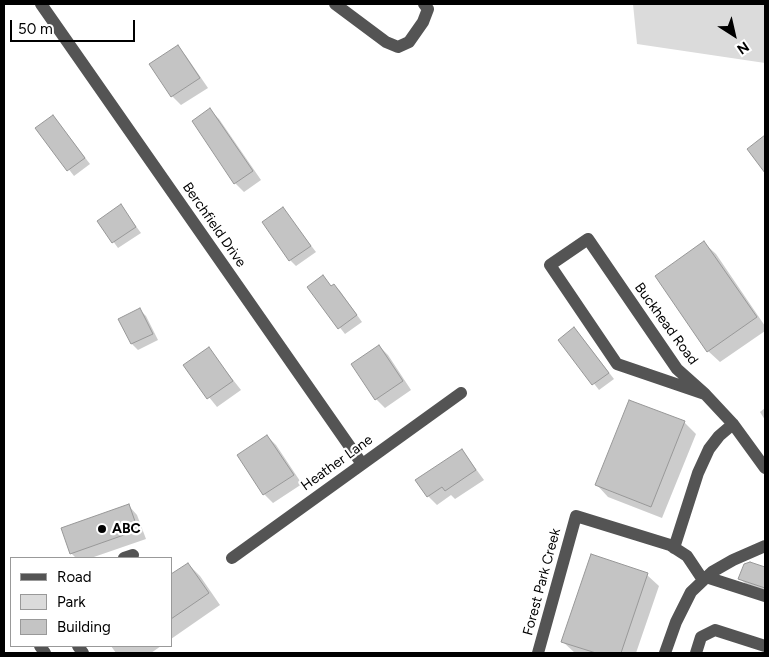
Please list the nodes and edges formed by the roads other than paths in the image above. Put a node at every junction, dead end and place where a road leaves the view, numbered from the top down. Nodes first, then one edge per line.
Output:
1 (41, 4) edge
2 (335, 4) edge
3 (424, 4) edge
4 (461, 393) dead end
5 (705, 394) junction
6 (733, 424) junction
7 (362, 464) junction
8 (765, 468) edge
9 (765, 546) edge
10 (674, 548) junction
11 (232, 558) dead end
12 (704, 578) junction
13 (765, 596) edge
14 (765, 646) edge
15 (538, 653) edge
16 (665, 653) edge
17 (696, 653) edge

1 - 7 street, Berchfield Drive
2 - 3 street
4 - 7 street, Heather Lane
5 - 5 street, Buckhead Road
5 - 6 street, Buckhead Road
6 - 8 street, Buckhead Road
6 - 10 street
7 - 11 street, Heather Lane
9 - 12 street
10 - 12 street, Forest Park Creek
10 - 15 street, Forest Park Creek
12 - 13 street
12 - 16 street
14 - 17 street

